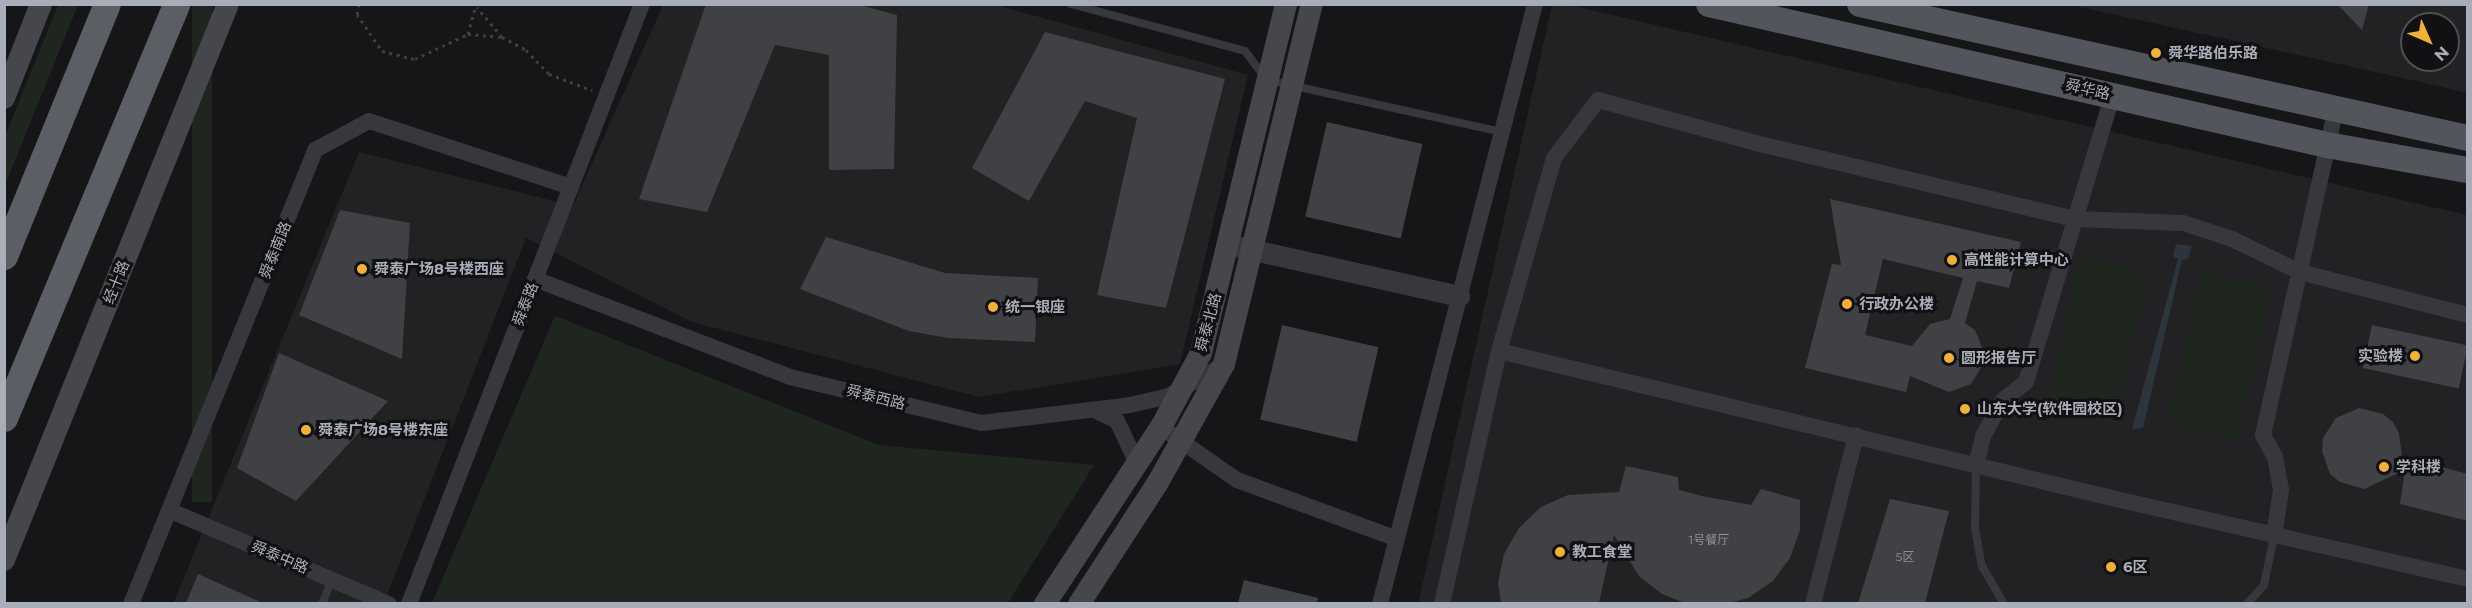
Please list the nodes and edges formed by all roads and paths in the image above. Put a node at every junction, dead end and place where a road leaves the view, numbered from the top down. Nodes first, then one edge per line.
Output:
1 (41, 4) edge
2 (107, 4) edge
3 (176, 4) edge
4 (228, 4) edge
5 (360, 4) edge
6 (642, 4) edge
7 (1071, 4) edge
8 (1286, 4) edge
9 (1312, 4) edge
10 (1535, 4) edge
11 (1709, 4) edge
12 (1860, 4) edge
13 (476, 6) edge
14 (468, 34) junction
15 (502, 37) junction
16 (1267, 80) junction
17 (1292, 86) junction
18 (2113, 94) junction
19 (606, 96) junction
20 (4, 98) edge
21 (2336, 109) junction
22 (1502, 132) junction
23 (2468, 138) edge
24 (2327, 145) junction
25 (2468, 170) edge
26 (571, 187) junction
27 (2075, 219) junction
28 (1227, 244) junction
29 (1252, 250) junction
30 (4, 256) edge
31 (2300, 273) junction
32 (535, 279) junction
33 (1459, 296) junction
34 (2468, 315) edge
35 (1499, 351) junction
36 (1224, 364) junction
37 (1181, 390) junction
38 (1095, 411) junction
39 (4, 418) edge
40 (1161, 427) junction
41 (1856, 435) junction
42 (1181, 441) junction
43 (1976, 465) junction
44 (1135, 466) junction
45 (171, 512) junction
46 (2274, 536) junction
47 (1395, 538) junction
48 (4, 560) edge
49 (332, 579) junction
50 (2468, 579) edge
51 (131, 603) edge
52 (322, 603) edge
53 (389, 603) edge
54 (410, 603) edge
55 (1045, 603) edge
56 (1079, 603) edge
57 (1380, 603) edge
58 (1442, 603) edge
59 (1813, 603) edge
60 (2004, 603) edge
61 (2247, 603) edge

1 - 20 main road
2 - 30 highway
3 - 39 highway
4 - 48 main road, 经十路
5 - 14 path
6 - 19 street, 舜泰路
7 - 16 lane
8 - 16 main road, 舜泰北路
9 - 17 main road
10 - 22 street
11 - 18 main road, 舜华路
12 - 21 main road
13 - 14 path
13 - 15 path
14 - 15 path
15 - 19 path
16 - 17 lane
16 - 28 main road, 舜泰北路
17 - 22 lane
17 - 29 main road
18 - 24 main road, 舜华路
18 - 27 street
19 - 26 street, 舜泰路
21 - 23 main road
21 - 24 street
22 - 33 street
24 - 25 main road, 舜华路
24 - 31 street
26 - 32 street, 舜泰路
26 - 45 street, 舜泰南路
27 - 31 street
27 - 35 street
27 - 43 street
28 - 29 street
28 - 37 main road, 舜泰北路
29 - 33 street
29 - 36 main road
31 - 34 street
31 - 46 street
32 - 38 street, 舜泰西路
32 - 54 street, 舜泰路
33 - 47 street
35 - 41 street
35 - 58 street
36 - 37 street, 舜泰西路
36 - 42 main road
37 - 38 street, 舜泰西路
37 - 40 main road, 舜泰北路
38 - 44 street
40 - 42 street
40 - 44 main road, 舜泰北路
41 - 43 street
41 - 59 street
42 - 47 street
42 - 56 main road
43 - 46 street
43 - 60 lane
44 - 55 main road, 舜泰北路
45 - 49 street, 舜泰中路
45 - 51 street, 舜泰南路
46 - 50 street
46 - 61 lane
47 - 57 street
49 - 52 lane
49 - 53 street, 舜泰中路

